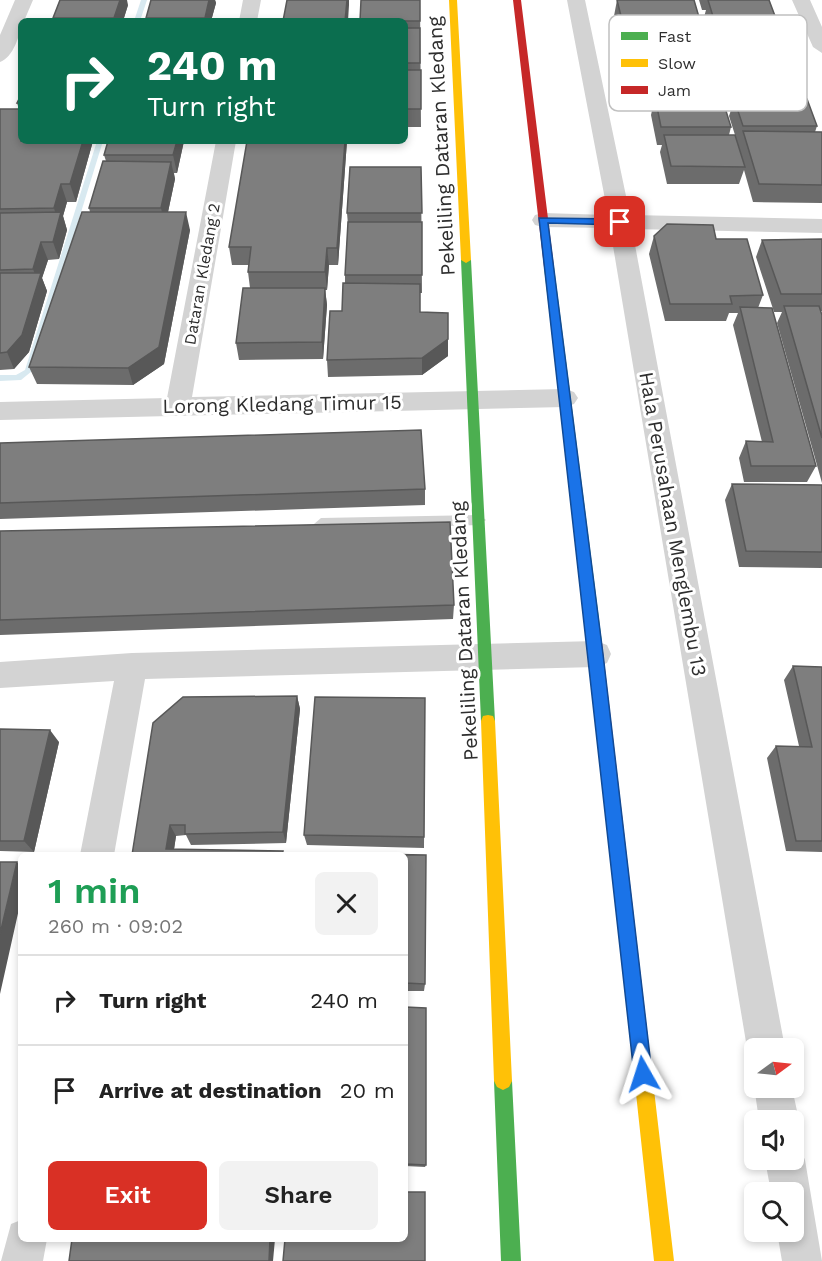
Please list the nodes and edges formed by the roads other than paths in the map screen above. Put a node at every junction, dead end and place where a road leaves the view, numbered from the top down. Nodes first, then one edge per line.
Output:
1 (24, 0) edge
2 (252, 0) edge
3 (453, 0) edge
4 (517, 0) edge
5 (576, 0) edge
6 (801, 0) edge
7 (249, 18) edge
8 (822, 47) edge
9 (0, 56) edge
10 (225, 144) edge
11 (543, 220) junction
12 (620, 222) junction
13 (822, 226) edge
14 (565, 398) junction
15 (473, 400) junction
16 (178, 406) junction
17 (0, 411) edge
18 (478, 520) junction
19 (311, 525) edge
20 (596, 654) junction
21 (485, 657) junction
22 (132, 666) junction
23 (0, 675) edge
24 (98, 852) edge
25 (764, 1038) edge
26 (25, 1242) edge
27 (800, 1242) edge
28 (22, 1261) edge
29 (511, 1261) edge
30 (664, 1261) edge
31 (803, 1261) edge

1 - 9 street
2 - 7 street
3 - 15 street, Pekeliling Dataran Kledang
4 - 11 street
5 - 12 street, Hala Perusahaan Menglembu 13
6 - 8 street
10 - 16 street, Dataran Kledang 2
11 - 12 street
11 - 14 street
12 - 13 street
12 - 25 street, Hala Perusahaan Menglembu 13
14 - 15 street, Lorong Kledang Timur 15
14 - 20 street
15 - 16 street, Lorong Kledang Timur 15
15 - 18 street, Pekeliling Dataran Kledang
16 - 17 street, Lorong Kledang Timur 15
18 - 19 lane
18 - 21 street, Pekeliling Dataran Kledang
20 - 21 street
20 - 30 street
21 - 22 street
21 - 29 street, Pekeliling Dataran Kledang
22 - 23 street
22 - 24 street
26 - 28 street
27 - 31 street

